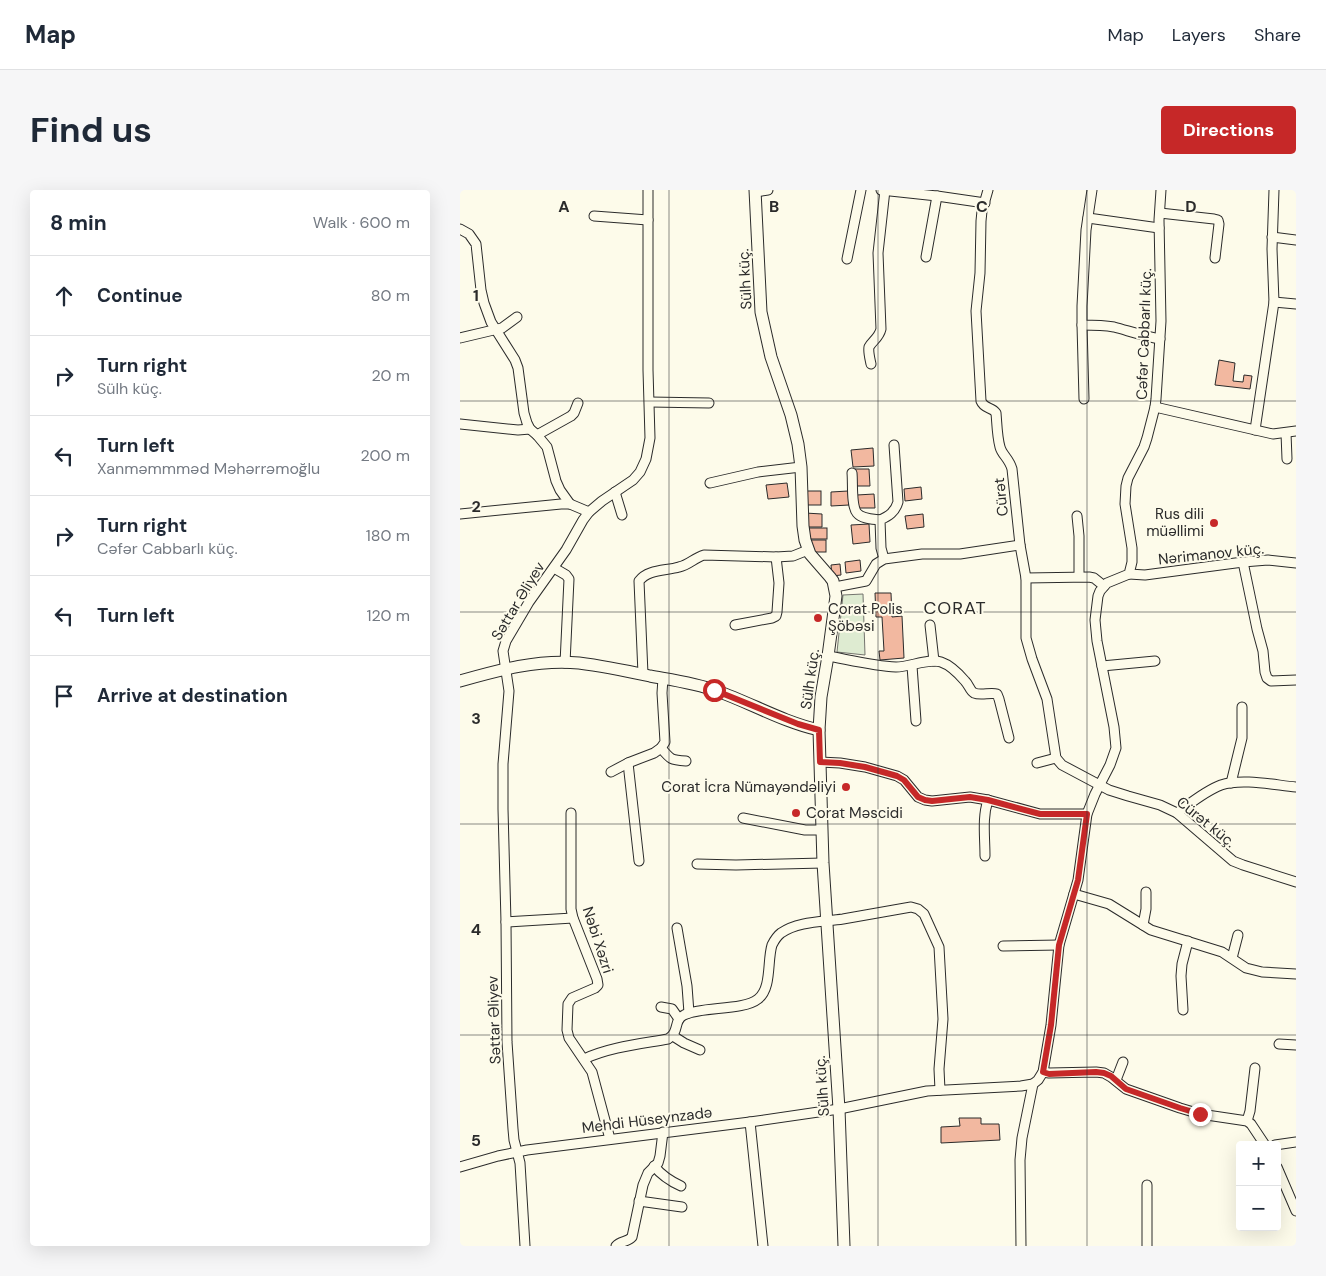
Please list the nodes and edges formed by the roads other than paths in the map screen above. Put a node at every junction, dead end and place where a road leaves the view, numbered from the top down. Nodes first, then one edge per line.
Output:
1 (648, 190) edge
2 (768, 190) edge
3 (861, 190) edge
4 (881, 190) edge
5 (885, 190) edge
6 (988, 190) edge
7 (1092, 190) edge
8 (1161, 190) edge
9 (1274, 190) edge
10 (755, 191) edge
11 (937, 196) junction
12 (985, 203) junction
13 (1160, 213) junction
14 (594, 216) dead end
15 (1088, 218) junction
16 (648, 220) junction
17 (1159, 228) junction
18 (460, 229) edge
19 (1272, 237) junction
20 (1296, 240) edge
21 (926, 257) dead end
22 (1216, 258) dead end
23 (846, 259) dead end
24 (1274, 302) junction
25 (1296, 304) edge
26 (517, 317) dead end
27 (1082, 325) junction
28 (497, 330) junction
29 (460, 338) edge
30 (1160, 339) junction
31 (871, 364) dead end
32 (1084, 399) dead end
33 (650, 402) junction
34 (578, 403) dead end
35 (709, 403) dead end
36 (1155, 407) junction
37 (460, 424) edge
38 (1256, 430) junction
39 (534, 432) junction
40 (1291, 432) edge
41 (894, 446) dead end
42 (1287, 459) dead end
43 (801, 467) junction
44 (852, 473) dead end
45 (710, 483) dead end
46 (615, 492) junction
47 (570, 504) junction
48 (589, 512) junction
49 (460, 514) edge
50 (622, 515) dead end
51 (1076, 516) dead end
52 (880, 520) junction
53 (1020, 544) junction
54 (808, 550) junction
55 (776, 557) junction
56 (884, 559) junction
57 (1243, 562) junction
58 (1296, 563) edge
59 (554, 568) junction
60 (1129, 574) junction
61 (1079, 576) junction
62 (1026, 578) junction
63 (1104, 586) junction
64 (835, 587) junction
65 (735, 625) dead end
66 (930, 625) dead end
67 (828, 656) junction
68 (1155, 660) dead end
69 (934, 661) junction
70 (565, 663) junction
71 (912, 666) junction
72 (1102, 666) junction
73 (505, 669) junction
74 (643, 674) junction
75 (663, 678) junction
76 (1296, 680) edge
77 (460, 681) edge
78 (1242, 707) dead end
79 (916, 721) dead end
80 (819, 730) junction
81 (1009, 738) dead end
82 (661, 748) junction
83 (1056, 758) junction
84 (686, 761) dead end
85 (820, 762) junction
86 (628, 763) junction
87 (1037, 763) dead end
88 (611, 772) dead end
89 (1231, 783) junction
90 (1099, 785) junction
91 (1296, 787) edge
92 (988, 800) junction
93 (571, 813) dead end
94 (1177, 813) junction
95 (1087, 814) junction
96 (743, 818) dead end
97 (821, 830) junction
98 (986, 856) dead end
99 (640, 861) dead end
100 (823, 863) junction
101 (697, 864) dead end
102 (1296, 882) edge
103 (1146, 892) dead end
104 (1074, 894) junction
105 (572, 918) junction
106 (826, 921) junction
107 (506, 922) junction
108 (1143, 925) junction
109 (678, 928) dead end
110 (1238, 935) dead end
111 (1188, 941) junction
112 (1059, 945) junction
113 (1003, 946) dead end
114 (1232, 958) junction
115 (1296, 974) edge
116 (661, 1007) dead end
117 (1183, 1010) dead end
118 (689, 1014) junction
119 (680, 1019) junction
120 (673, 1036) junction
121 (1279, 1044) dead end
122 (1296, 1045) edge
123 (700, 1050) dead end
124 (584, 1059) junction
125 (1122, 1062) dead end
126 (1254, 1068) dead end
127 (1043, 1072) junction
128 (1116, 1080) junction
129 (1033, 1084) junction
130 (940, 1090) junction
131 (839, 1109) junction
132 (1247, 1121) junction
133 (750, 1122) junction
134 (663, 1132) junction
135 (610, 1138) junction
136 (1262, 1141) edge
137 (1296, 1142) edge
138 (1281, 1144) edge
139 (517, 1151) junction
140 (654, 1166) junction
141 (460, 1167) edge
142 (1281, 1176) edge
143 (1147, 1185) dead end
144 (681, 1186) dead end
145 (639, 1202) junction
146 (682, 1206) dead end
147 (1296, 1211) edge
148 (525, 1246) edge
149 (616, 1246) edge
150 (763, 1246) edge
151 (844, 1246) edge
152 (1021, 1246) edge
153 (1148, 1246) edge

1 - 16 street, Səttar Əliyev
2 - 10 street
3 - 23 street
4 - 5 street
5 - 11 street
5 - 31 street
6 - 12 street, Cürət
7 - 15 street
8 - 13 street, Cəfər Cabbarlı küç.
9 - 19 street
10 - 43 street, Sülh küç.
11 - 12 street
11 - 21 street
12 - 53 street, Cürət
13 - 17 street, Cəfər Cabbarlı küç.
13 - 22 street
14 - 16 street
15 - 17 street
15 - 27 street
16 - 33 street, Səttar Əliyev
17 - 30 street, Cəfər Cabbarlı küç.
18 - 28 street
19 - 20 street
19 - 24 street
24 - 25 street
24 - 38 street
26 - 28 street
27 - 30 street
27 - 32 street
28 - 29 street
28 - 39 street
30 - 36 street, Cəfər Cabbarlı küç.
33 - 35 street
33 - 46 street, Səttar Əliyev
34 - 39 street
36 - 38 street
36 - 60 street, Cəfər Cabbarlı küç.
37 - 39 street
38 - 40 street
39 - 47 street
40 - 42 street
41 - 52 street
43 - 45 street
43 - 54 street, Sülh küç.
44 - 52 street
46 - 48 street, Səttar Əliyev
46 - 50 street
47 - 48 street
47 - 49 street
48 - 59 street, Səttar Əliyev
51 - 61 street
52 - 56 street
53 - 56 street
53 - 62 street, Cürət
54 - 55 street
54 - 64 street, Sülh küç.
55 - 65 street
55 - 74 street
56 - 64 street
57 - 58 street, Nərimanov küç.
57 - 60 street, Nərimanov küç.
57 - 76 street
59 - 70 street
59 - 73 street, Səttar Əliyev
60 - 63 street
61 - 62 street
61 - 63 street
62 - 83 street, Cürət
63 - 72 street
64 - 67 street, Sülh küç.
66 - 69 street
67 - 71 street
67 - 80 street, Sülh küç.
68 - 72 street
69 - 71 street
69 - 81 street
70 - 73 street
70 - 74 street
71 - 79 street
72 - 90 street
73 - 77 street
73 - 107 street, Səttar Əliyev
74 - 75 street
75 - 80 street
75 - 82 street
78 - 89 street
80 - 85 street, Sülh küç.
82 - 84 street
82 - 86 street
83 - 87 street
83 - 90 street
85 - 92 street
85 - 97 street, Sülh küç.
86 - 88 street
86 - 99 street
89 - 91 street
89 - 94 street
90 - 94 street, Cürət küç.
90 - 95 street
92 - 95 street
92 - 98 street
93 - 105 street, Nəbi Xəzri
94 - 102 street, Cürət küç.
95 - 104 street
96 - 97 street
97 - 100 street, Sülh küç.
100 - 101 street
100 - 106 street, Sülh küç.
103 - 108 street
104 - 108 street
104 - 112 street
105 - 107 street
105 - 124 street, Nəbi Xəzri
106 - 118 street
106 - 130 street
106 - 131 street, Sülh küç.
107 - 139 street, Səttar Əliyev
108 - 111 street
109 - 118 street
110 - 114 street
111 - 114 street
111 - 117 street
112 - 113 street
112 - 127 street
114 - 115 street
116 - 119 street
118 - 119 street
119 - 120 street
120 - 123 street
120 - 124 street
121 - 122 street
124 - 135 street, Nəbi Xəzri
125 - 128 street
126 - 132 street
127 - 128 street
127 - 129 street
128 - 132 street
129 - 130 street, Mehdi Hüseynzadə
129 - 152 street
130 - 131 street, Mehdi Hüseynzadə
131 - 133 street, Mehdi Hüseynzadə
131 - 151 street, Sülh küç.
132 - 136 street
133 - 134 street, Mehdi Hüseynzadə
133 - 150 street
134 - 135 street, Mehdi Hüseynzadə
134 - 140 street
135 - 139 street, Mehdi Hüseynzadə
137 - 138 street
139 - 141 street, Mehdi Hüseynzadə
139 - 148 street, Səttar Əliyev
140 - 144 street
140 - 145 street
142 - 147 street
143 - 153 street
145 - 146 street
145 - 149 street

